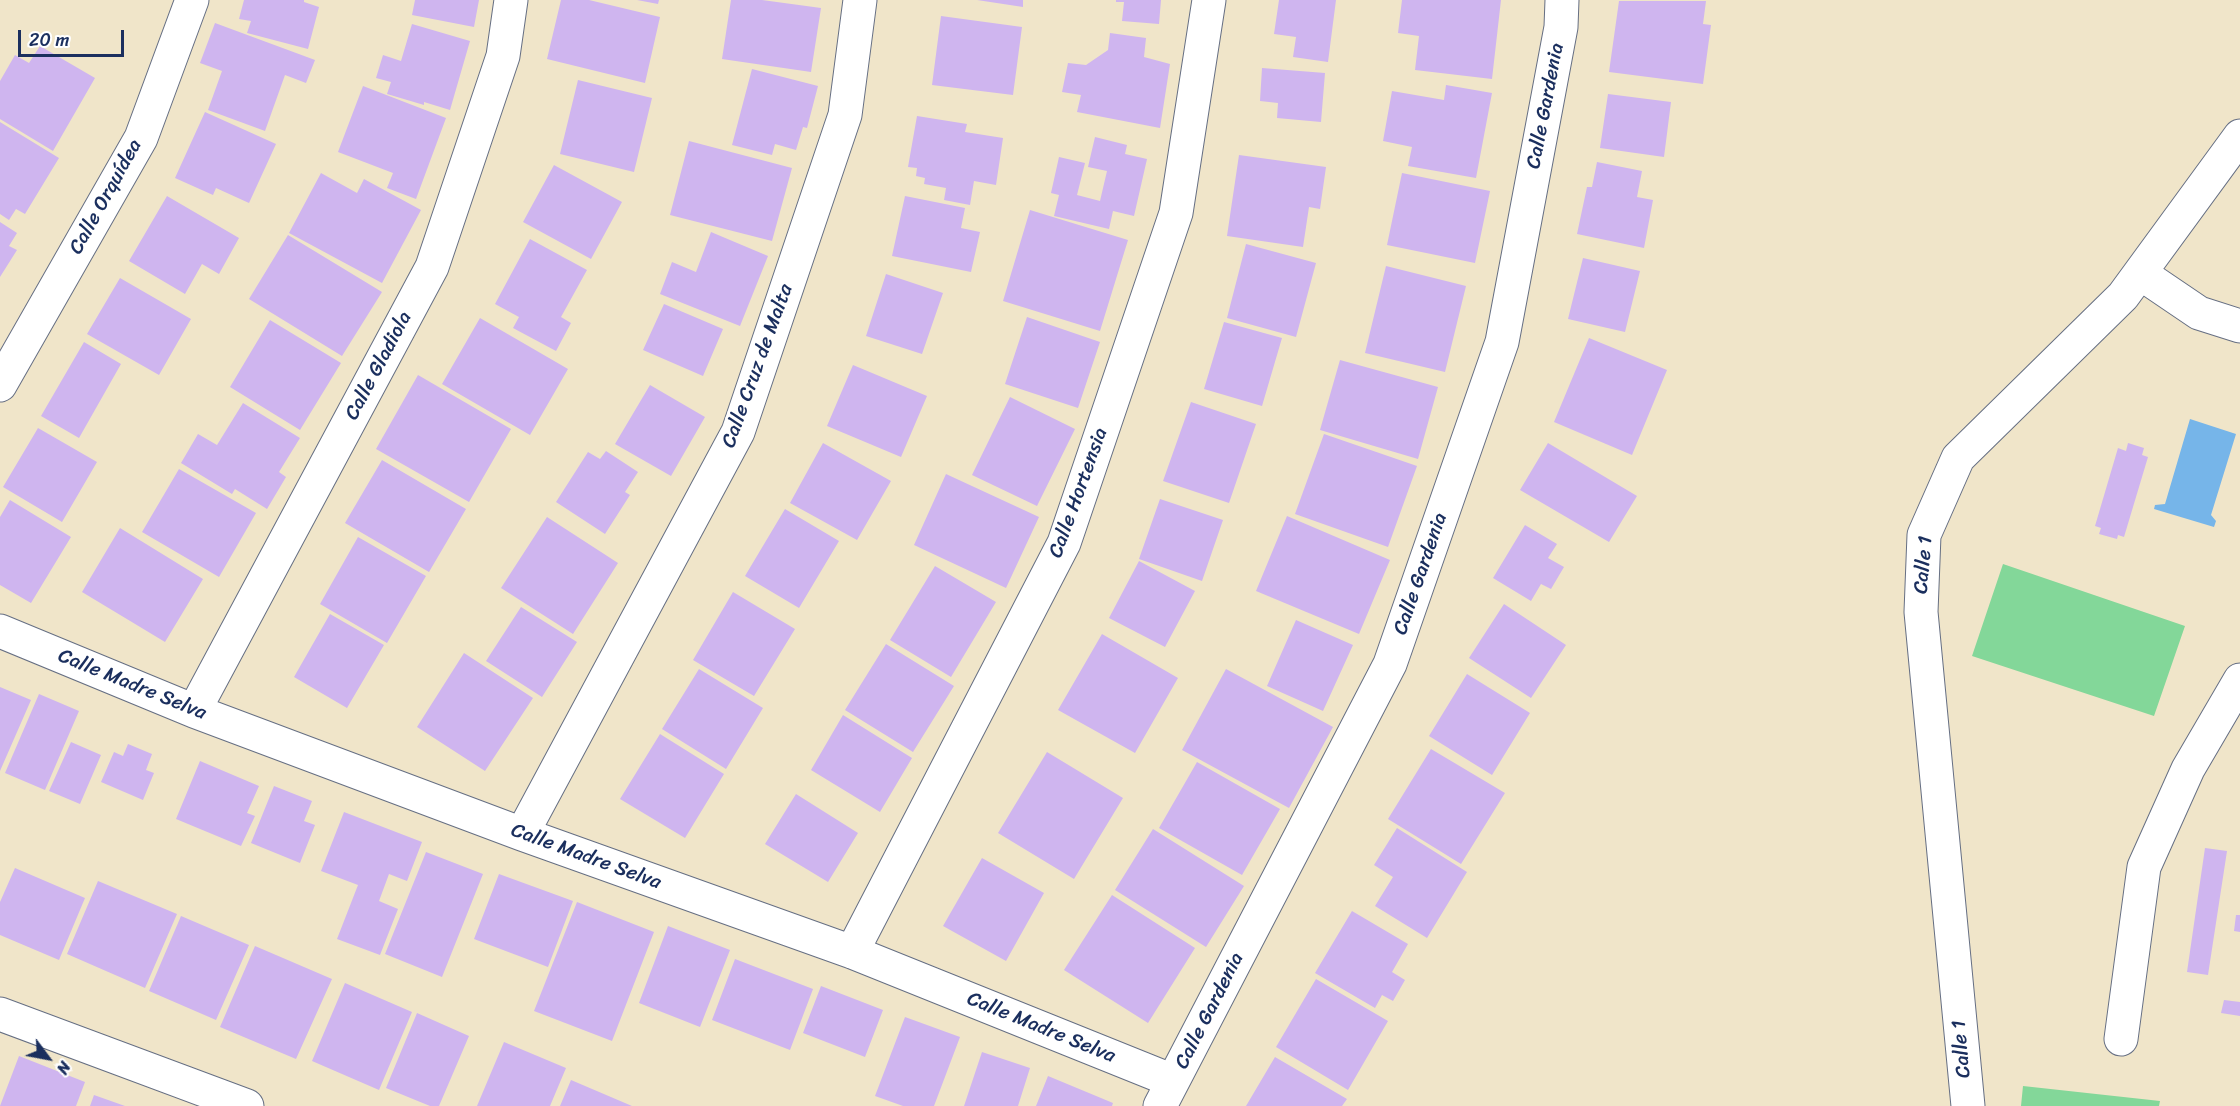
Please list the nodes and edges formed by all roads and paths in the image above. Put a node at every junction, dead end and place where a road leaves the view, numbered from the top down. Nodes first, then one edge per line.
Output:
1 (192, 0) edge
2 (511, 0) edge
3 (860, 0) edge
4 (1209, 0) edge
5 (1562, 0) edge
6 (2240, 136) edge
7 (2140, 273) junction
8 (2240, 326) edge
9 (0, 385) edge
10 (0, 631) edge
11 (2240, 680) edge
12 (194, 711) junction
13 (522, 834) junction
14 (852, 952) junction
15 (0, 1014) edge
16 (2121, 1039) dead end
17 (1167, 1094) edge
18 (247, 1106) edge
19 (1968, 1106) edge

1 - 9 street, Calle Orquídea
2 - 12 street, Calle Gladiola
3 - 13 street, Calle Cruz de Malta
4 - 14 street, Calle Hortensia
5 - 17 street, Calle Gardenia
6 - 7 street, Calle 1
7 - 8 street
7 - 19 street, Calle 1
10 - 12 street, Calle Madre Selva
11 - 16 street
12 - 13 street, Calle Madre Selva
13 - 14 street, Calle Madre Selva
14 - 17 street, Calle Madre Selva
15 - 18 street

